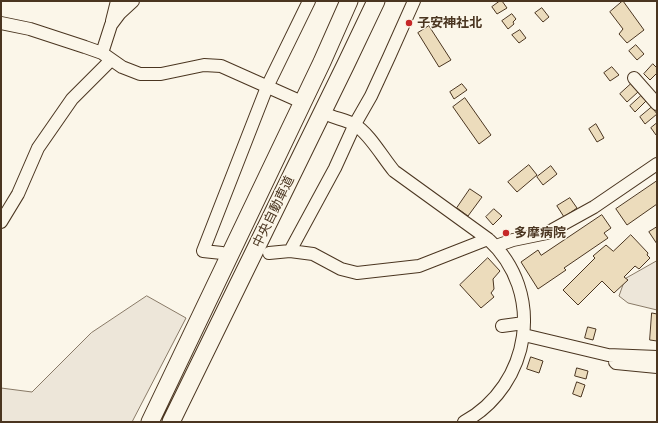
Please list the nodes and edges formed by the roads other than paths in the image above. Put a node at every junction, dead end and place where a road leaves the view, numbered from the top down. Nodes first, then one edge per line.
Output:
1 (117, 1) edge
2 (133, 1) edge
3 (309, 1) edge
4 (349, 1) edge
5 (376, 1) edge
6 (414, 1) edge
7 (1, 23) edge
8 (111, 25) junction
9 (107, 57) junction
10 (634, 78) dead end
11 (267, 87) junction
12 (295, 99) dead end
13 (657, 104) edge
14 (331, 116) dead end
15 (355, 124) junction
16 (657, 164) edge
17 (1, 222) edge
18 (492, 243) junction
19 (290, 251) junction
20 (222, 253) dead end
21 (269, 253) dead end
22 (524, 323) junction
23 (502, 326) dead end
24 (524, 336) junction
25 (608, 355) junction
26 (657, 357) edge
27 (657, 367) edge
28 (150, 422) edge
29 (171, 422) edge
30 (464, 422) edge

1 - 8 street
2 - 8 street
3 - 11 street
4 - 28 highway, 中央自動車道
5 - 29 highway, 中央自動車道
6 - 15 street
7 - 9 street
8 - 9 street
9 - 11 street
9 - 17 street
10 - 13 street
11 - 12 street
11 - 20 street
14 - 15 street
15 - 18 street
15 - 19 street
16 - 18 street
18 - 19 street
18 - 22 street
19 - 21 street
22 - 23 street
22 - 24 street
24 - 25 street
24 - 30 street
25 - 26 street
25 - 27 street

